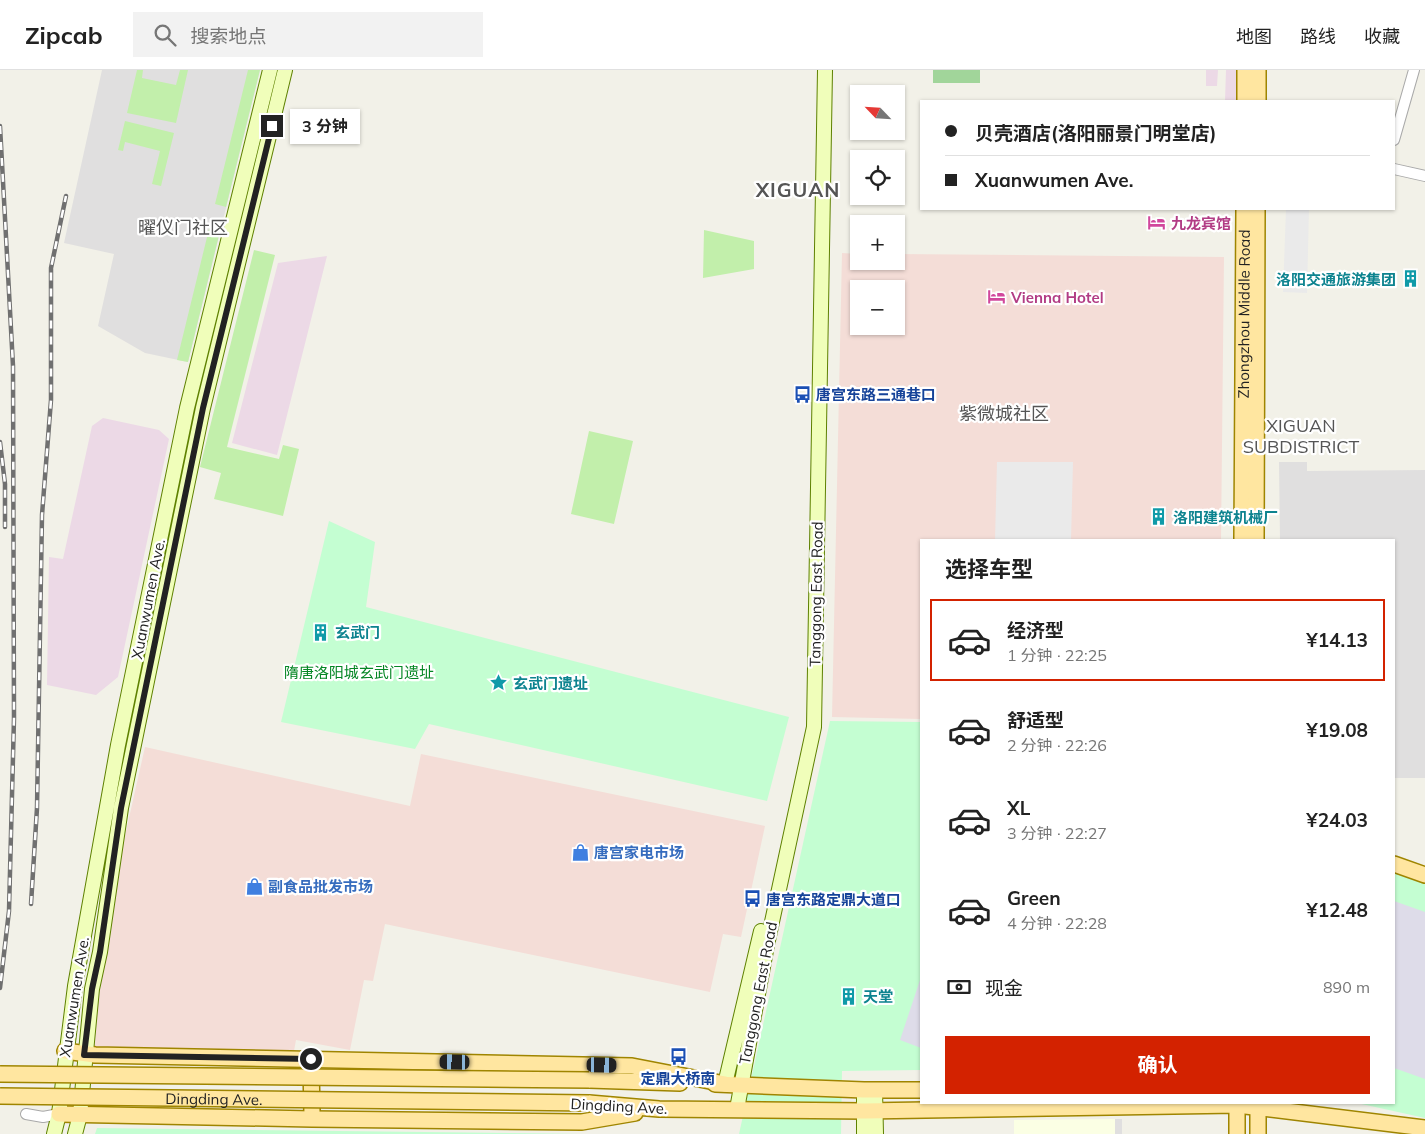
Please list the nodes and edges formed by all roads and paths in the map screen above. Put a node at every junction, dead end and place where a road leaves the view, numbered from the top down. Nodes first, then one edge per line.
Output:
1 (270, 70) edge
2 (285, 70) edge
3 (816, 70) edge
4 (825, 70) edge
5 (1245, 70) edge
6 (1258, 70) edge
7 (1414, 70) edge
8 (1246, 100) edge
9 (1258, 100) edge
10 (1395, 136) edge
11 (1395, 169) edge
12 (1425, 176) edge
13 (1244, 210) edge
14 (1257, 210) edge
15 (1242, 539) edge
16 (1256, 539) edge
17 (1395, 864) edge
18 (1425, 875) edge
19 (65, 1051) junction
20 (84, 1055) junction
21 (311, 1059) junction
22 (587, 1072) junction
23 (0, 1074) edge
24 (725, 1084) junction
25 (741, 1084) junction
26 (870, 1090) junction
27 (920, 1090) edge
28 (0, 1096) edge
29 (589, 1103) junction
30 (1237, 1104) edge
31 (1258, 1105) edge
32 (659, 1109) junction
33 (737, 1109) junction
34 (870, 1110) junction
35 (26, 1114) dead end
36 (59, 1114) junction
37 (80, 1115) junction
38 (312, 1119) junction
39 (593, 1120) junction
40 (1425, 1128) edge
41 (54, 1134) edge
42 (75, 1134) edge
43 (864, 1134) edge
44 (876, 1134) edge
45 (1237, 1134) edge
46 (1258, 1134) edge

1 - 19 main road, Xuanwumen Ave.
2 - 20 main road, Xuanwumen Ave.
3 - 24 main road, Tanggong East Road
4 - 25 main road, Tanggong East Road
5 - 8 main road
6 - 9 main road
7 - 10 street
11 - 12 street
13 - 15 main road, Zhongzhou Middle Road
14 - 16 main road, Zhongzhou Middle Road
17 - 18 main road
19 - 20 main road
19 - 36 main road, Xuanwumen Ave.
20 - 21 main road
20 - 37 main road, Xuanwumen Ave.
21 - 22 main road
21 - 38 main road
22 - 23 main road, Dingding Ave., bridge
22 - 24 main road, Dingding Ave.
24 - 25 main road, Dingding Ave.
25 - 26 main road, Dingding Ave.
25 - 33 main road, Tanggong East Road
26 - 27 main road, Dingding Ave.
26 - 34 main road
28 - 29 main road, Dingding Ave., bridge
29 - 32 main road, Dingding Ave.
29 - 39 main road
30 - 31 main road, Dingding Ave.
30 - 34 main road, Dingding Ave.
30 - 45 main road
31 - 40 main road
31 - 46 main road
32 - 33 main road, Dingding Ave.
32 - 39 main road
33 - 34 main road, Dingding Ave.
34 - 43 main road
34 - 44 main road
35 - 36 street
36 - 37 main road
36 - 41 main road, Xuanwumen Ave.
37 - 38 main road
37 - 42 main road, Xuanwumen Ave.
38 - 39 main road

